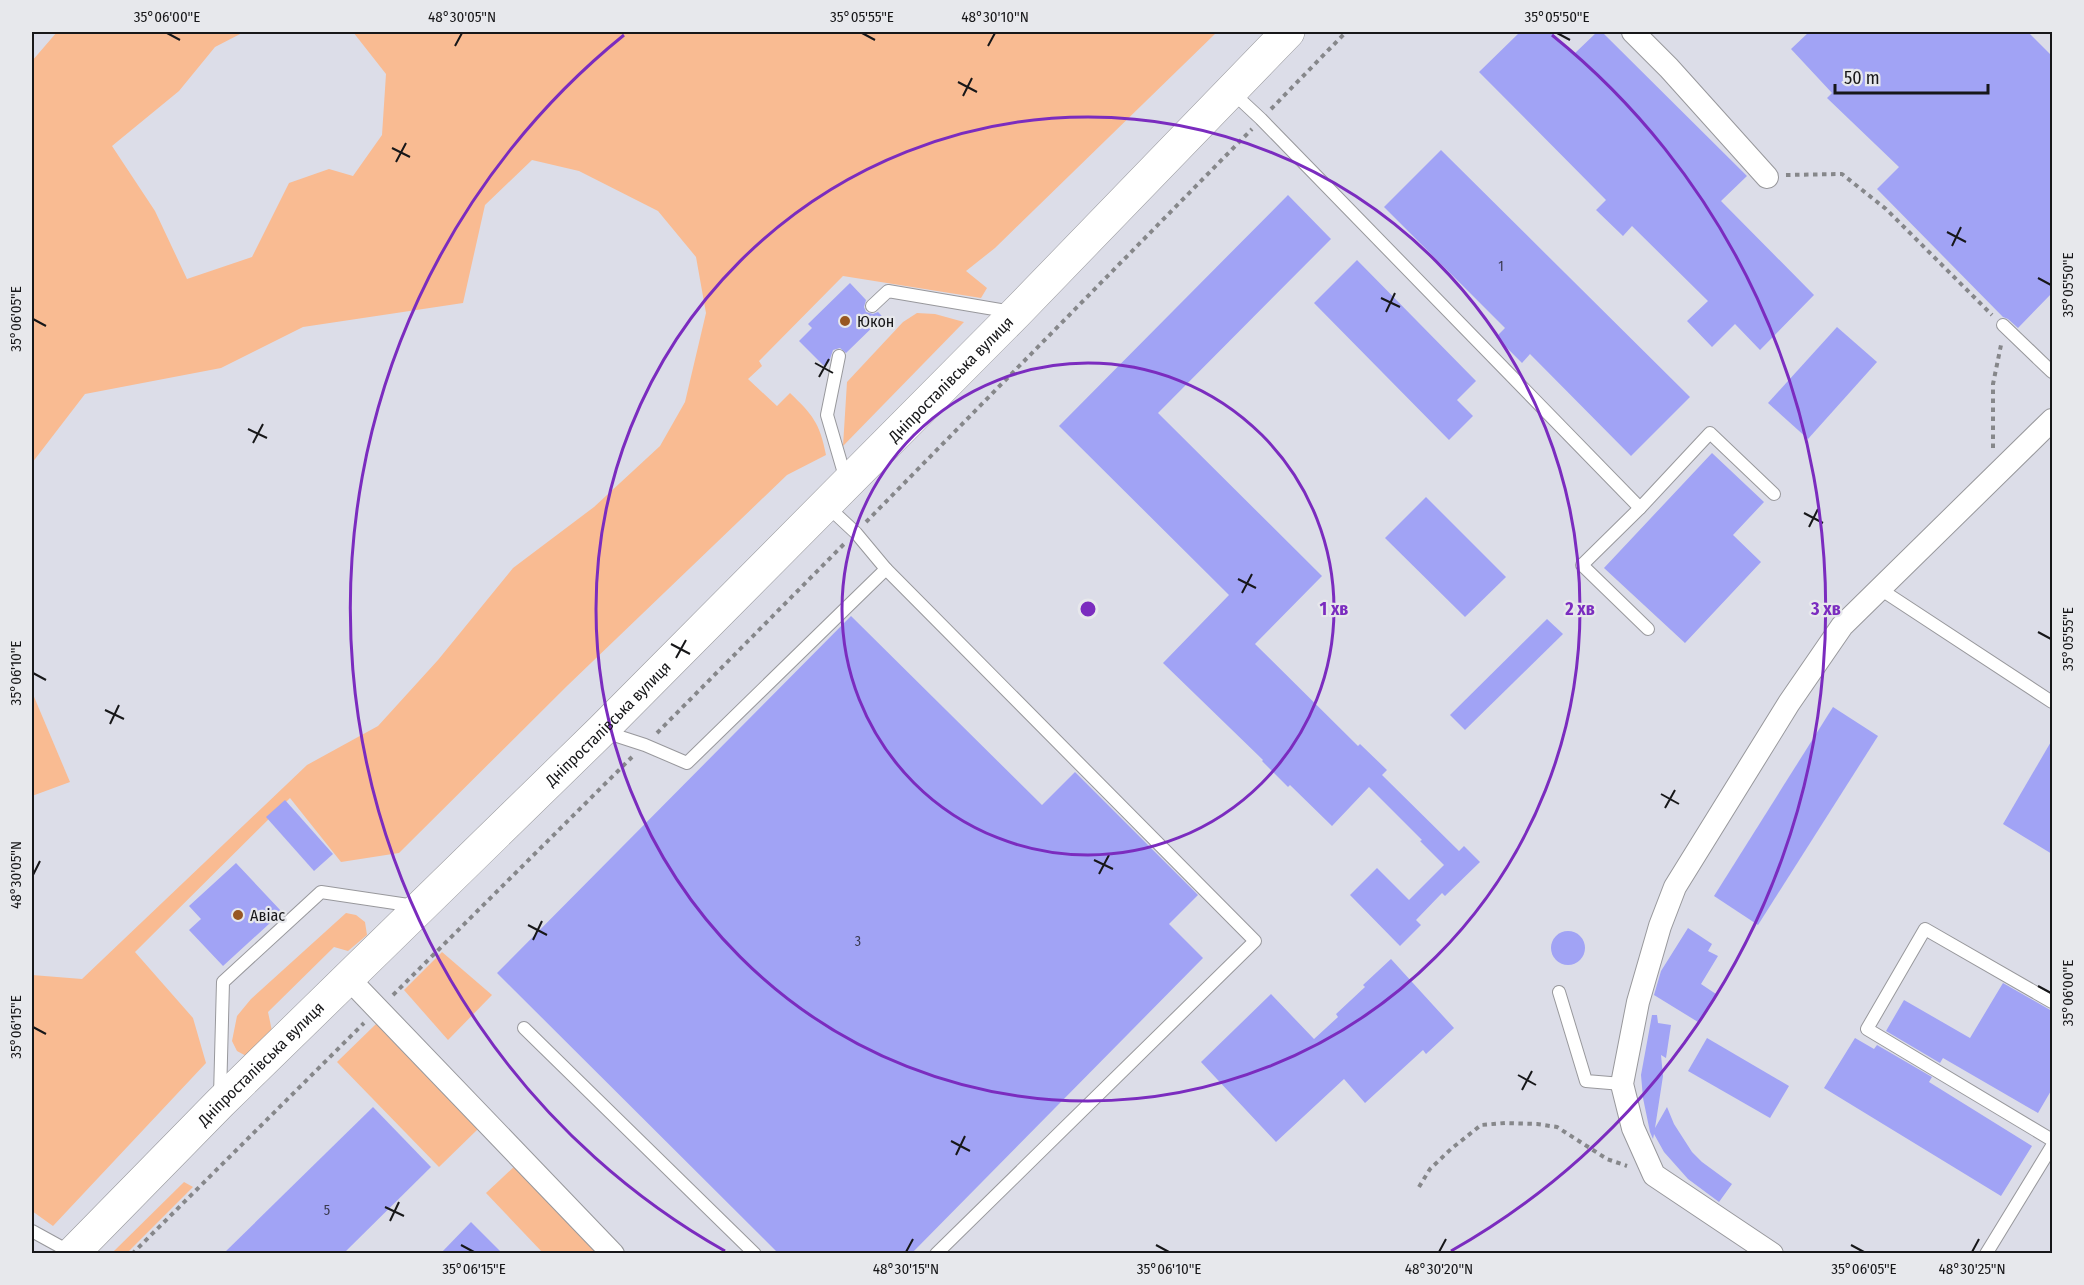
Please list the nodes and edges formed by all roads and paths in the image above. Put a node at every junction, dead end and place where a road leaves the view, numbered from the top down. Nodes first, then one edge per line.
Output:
1 (1288, 32) edge
2 (1346, 32) edge
3 (1633, 32) edge
4 (1231, 91) junction
5 (1261, 119) junction
6 (1800, 174) dead end
7 (1767, 177) dead end
8 (872, 306) dead end
9 (1016, 313) junction
10 (2003, 325) junction
11 (839, 356) dead end
12 (2052, 372) edge
13 (2052, 420) edge
14 (1993, 478) junction
15 (836, 494) junction
16 (1774, 494) dead end
17 (1640, 508) junction
18 (856, 533) junction
19 (886, 569) junction
20 (1880, 589) junction
21 (1648, 628) dead end
22 (2052, 702) edge
23 (602, 730) junction
24 (645, 744) junction
25 (422, 907) junction
26 (349, 979) junction
27 (1559, 992) dead end
28 (2052, 1002) edge
29 (379, 1009) junction
30 (524, 1028) dead end
31 (1622, 1084) junction
32 (220, 1103) junction
33 (2052, 1140) edge
34 (2052, 1146) edge
35 (1654, 1175) junction
36 (1419, 1186) dead end
37 (32, 1231) edge
38 (72, 1253) edge
39 (132, 1254) edge
40 (613, 1254) edge
41 (755, 1254) edge
42 (936, 1254) edge
43 (1772, 1254) edge
44 (1986, 1254) edge

1 - 4 street, Дніпросталівська вулиця
2 - 5 path
3 - 7 street
4 - 5 lane
4 - 9 street, Дніпросталівська вулиця
5 - 17 lane
5 - 18 path
6 - 10 path
8 - 9 lane
9 - 15 street, Дніпросталівська вулиця
10 - 12 lane
10 - 14 path
11 - 15 lane
13 - 14 street
14 - 20 street
15 - 18 lane
15 - 23 street, Дніпросталівська вулиця
16 - 17 lane
17 - 21 lane
18 - 19 lane
18 - 24 path
19 - 24 lane
19 - 42 lane
20 - 22 lane
20 - 31 street
23 - 24 lane
23 - 25 street, Дніпросталівська вулиця
24 - 29 path
25 - 26 street, Дніпросталівська вулиця
25 - 32 lane
26 - 29 street
26 - 32 street, Дніпросталівська вулиця
27 - 31 lane
28 - 33 lane
29 - 39 path
29 - 40 street
30 - 41 lane
31 - 35 street
32 - 38 street, Дніпросталівська вулиця
34 - 44 lane
35 - 36 path
35 - 43 street
37 - 38 lane

